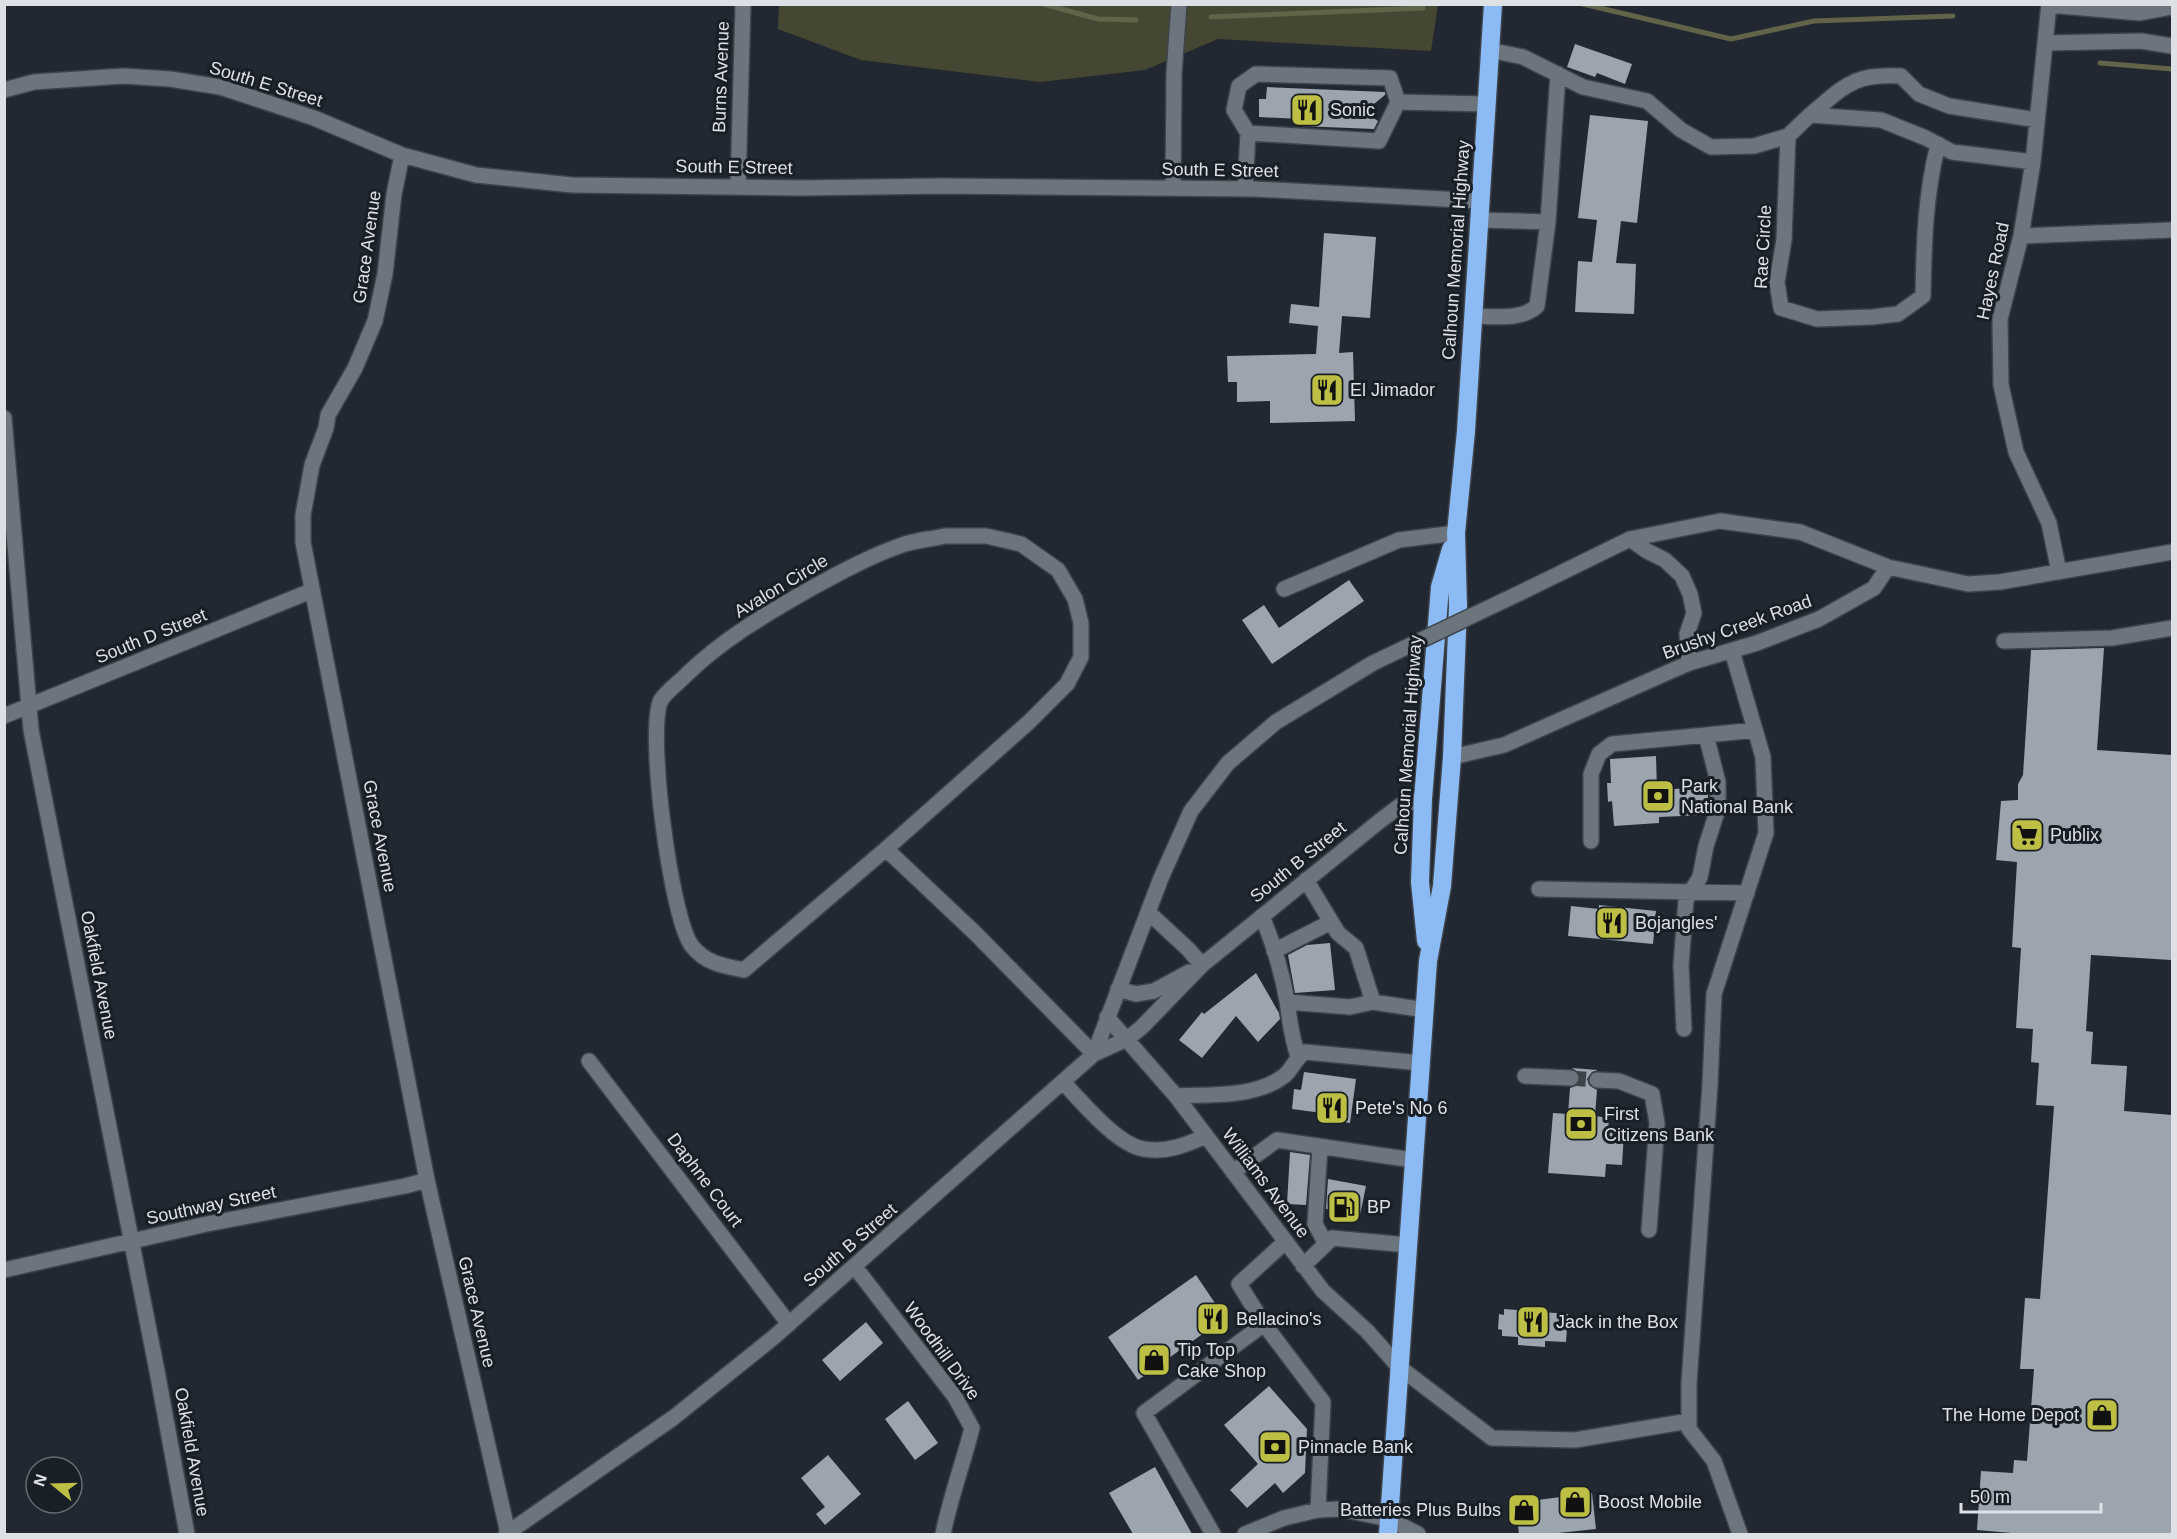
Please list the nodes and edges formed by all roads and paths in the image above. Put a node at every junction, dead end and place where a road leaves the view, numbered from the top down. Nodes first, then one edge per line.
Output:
1 (743, 4) edge
2 (1179, 4) edge
3 (1493, 4) edge
4 (2049, 5) edge
5 (2172, 7) edge
6 (2046, 43) junction
7 (2172, 46) edge
8 (1489, 50) junction
9 (1558, 74) junction
10 (4, 90) edge
11 (1398, 102) junction
12 (1486, 104) junction
13 (1810, 115) junction
14 (2037, 120) junction
15 (1248, 133) junction
16 (1788, 136) junction
17 (1938, 144) junction
18 (402, 155) junction
19 (2033, 162) junction
20 (738, 187) junction
21 (1173, 188) junction
22 (1245, 189) junction
23 (1481, 201) junction
24 (1479, 220) junction
25 (1548, 222) junction
26 (2172, 230) edge
27 (2021, 236) junction
28 (1473, 316) junction
29 (4, 418) edge
30 (1456, 533) junction
31 (1630, 539) junction
32 (2172, 552) edge
33 (1888, 567) junction
34 (2059, 572) junction
35 (1284, 589) dead end
36 (311, 591) junction
37 (2172, 628) edge
38 (2004, 642) dead end
39 (1732, 651) junction
40 (1689, 663) junction
41 (28, 706) junction
42 (4, 716) edge
43 (1755, 730) junction
44 (1706, 735) junction
45 (1452, 757) junction
46 (1423, 799) junction
47 (1591, 841) dead end
48 (886, 849) junction
49 (1306, 880) junction
50 (1539, 889) dead end
51 (1691, 892) junction
52 (1747, 893) junction
53 (1148, 912) junction
54 (1262, 916) junction
55 (1331, 922) junction
56 (1275, 951) junction
57 (1428, 961) junction
58 (1202, 965) junction
59 (1118, 989) junction
60 (1287, 1002) junction
61 (1373, 1002) junction
62 (1425, 1010) junction
63 (1107, 1017) junction
64 (1684, 1029) dead end
65 (1127, 1039) junction
66 (1094, 1054) junction
67 (1298, 1056) junction
68 (590, 1060) dead end
69 (1421, 1063) junction
70 (1525, 1076) dead end
71 (1571, 1078) tunnel mouth
72 (1598, 1080) tunnel mouth
73 (1063, 1082) junction
74 (1176, 1096) junction
75 (1206, 1136) junction
76 (1320, 1147) junction
77 (1413, 1160) junction
78 (1233, 1172) junction
79 (427, 1180) junction
80 (1649, 1230) dead end
81 (130, 1242) junction
82 (1285, 1242) junction
83 (1326, 1244) junction
84 (1408, 1245) junction
85 (1303, 1266) junction
86 (855, 1267) junction
87 (4, 1270) edge
88 (789, 1324) junction
89 (1264, 1324) junction
90 (1399, 1368) junction
91 (1689, 1420) junction
92 (1318, 1510) junction
93 (1389, 1527) edge
94 (187, 1534) edge
95 (507, 1534) edge
96 (943, 1534) edge
97 (1213, 1534) edge
98 (1245, 1534) edge
99 (1418, 1534) edge
100 (1740, 1534) edge

1 - 20 street, Burns Avenue
2 - 21 street
3 - 8 highway, Calhoun Memorial Highway
4 - 5 street
4 - 6 street, Hayes Road
6 - 7 street
6 - 14 street, Hayes Road
8 - 9 street
8 - 12 highway, Calhoun Memorial Highway
9 - 16 street
9 - 25 street
10 - 18 street, South E Street
11 - 12 street
11 - 15 street
11 - 15 street
12 - 23 highway, Calhoun Memorial Highway
13 - 14 street
13 - 16 street
13 - 17 street
14 - 19 street, Hayes Road
15 - 22 street
16 - 17 street, Rae Circle
17 - 19 street
18 - 20 street, South E Street
18 - 36 street, Grace Avenue
19 - 27 street, Hayes Road
20 - 21 street, South E Street
21 - 22 street, South E Street
22 - 23 street, South E Street
23 - 24 highway, Calhoun Memorial Highway
24 - 25 street
24 - 28 highway, Calhoun Memorial Highway
25 - 28 street
26 - 27 street
27 - 34 street, Hayes Road
28 - 30 highway, Calhoun Memorial Highway
29 - 41 street, Oakfield Avenue
30 - 35 street
30 - 45 highway, Calhoun Memorial Highway
30 - 46 highway, Calhoun Memorial Highway
31 - 33 street
31 - 40 street
31 - 53 street, bridge
32 - 34 street
33 - 34 street
33 - 39 street, Brushy Creek Road
36 - 41 street, South D Street
36 - 79 street, Grace Avenue
37 - 38 street
39 - 40 street, Brushy Creek Road
39 - 43 street
40 - 45 street, Brushy Creek Road
41 - 42 street, South D Street
41 - 81 street, Oakfield Avenue
43 - 44 street
43 - 52 street
44 - 47 street
44 - 51 street
45 - 57 highway, Calhoun Memorial Highway
46 - 49 street, South B Street
46 - 57 highway, Calhoun Memorial Highway
48 - 48 street, Avalon Circle
48 - 66 street
49 - 54 street, South B Street
49 - 55 street
50 - 51 street
51 - 52 street
51 - 64 street
52 - 91 street
53 - 58 street
53 - 59 street
54 - 56 street
54 - 58 street, South B Street
55 - 56 street
55 - 61 street
56 - 60 street
57 - 62 highway, Calhoun Memorial Highway
58 - 59 street, South B Street
58 - 65 street, South B Street
59 - 63 street
60 - 61 street
60 - 67 street
61 - 62 street
62 - 69 highway, Calhoun Memorial Highway
63 - 65 street, Williams Avenue
63 - 66 street
65 - 66 street, South B Street
65 - 74 street, Williams Avenue
66 - 73 street, South B Street
67 - 69 street
67 - 74 street
68 - 88 street, Daphne Court
69 - 77 highway, Calhoun Memorial Highway
70 - 71 street
72 - 80 street
73 - 75 street
73 - 86 street, South B Street
74 - 75 street, Williams Avenue
75 - 78 street, Williams Avenue
76 - 77 street
76 - 78 street
76 - 83 street
77 - 84 highway, Calhoun Memorial Highway
78 - 82 street, Williams Avenue
79 - 81 street, Southway Street
79 - 95 street, Grace Avenue
81 - 87 street, Southway Street
81 - 94 street, Oakfield Avenue
82 - 85 street, Williams Avenue
82 - 89 street
83 - 84 street
83 - 85 street
84 - 90 highway, Calhoun Memorial Highway
85 - 90 street, Williams Avenue
86 - 88 street, South B Street
86 - 96 street, Woodhill Drive
88 - 95 street, South B Street
89 - 92 street
89 - 97 street
90 - 91 street, Williams Avenue
90 - 93 highway, Calhoun Memorial Highway
91 - 100 street
92 - 93 street
92 - 98 street
93 - 99 street

